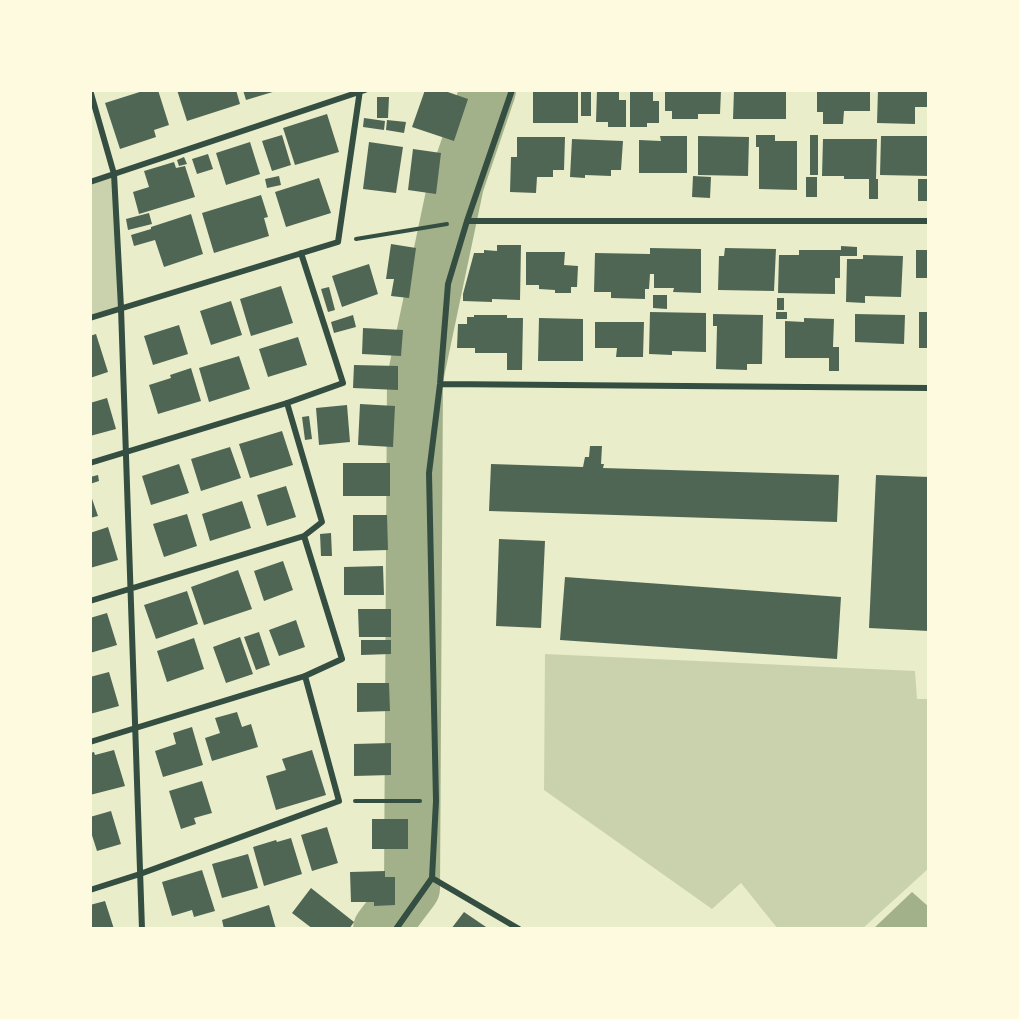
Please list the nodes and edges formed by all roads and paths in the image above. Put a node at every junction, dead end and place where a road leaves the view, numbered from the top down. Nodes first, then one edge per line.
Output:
1 (90, 90) edge
2 (512, 90) edge
3 (362, 91) edge
4 (114, 174) junction
5 (90, 182) edge
6 (929, 220) edge
7 (467, 221) junction
8 (338, 242) junction
9 (301, 253) junction
10 (121, 308) junction
11 (90, 318) edge
12 (440, 384) junction
13 (929, 388) edge
14 (287, 403) junction
15 (126, 452) junction
16 (90, 463) edge
17 (303, 536) junction
18 (130, 589) junction
19 (90, 601) edge
20 (305, 676) junction
21 (135, 728) junction
22 (90, 742) edge
23 (339, 801) junction
24 (436, 801) junction
25 (140, 874) junction
26 (432, 878) junction
27 (90, 890) edge
28 (142, 929) edge
29 (396, 929) edge
30 (519, 929) edge

1 - 4 street
2 - 7 street
3 - 4 street
3 - 8 street
4 - 5 street
4 - 10 street
6 - 7 street
7 - 8 path
7 - 12 street
8 - 9 street
9 - 10 street
9 - 14 street
10 - 11 street
10 - 15 street
12 - 13 street
12 - 24 street
14 - 15 street
14 - 17 street
15 - 16 street
15 - 18 street
17 - 18 street
17 - 20 street
18 - 19 street
18 - 21 street
20 - 21 street
20 - 23 street
21 - 22 street
21 - 25 street
23 - 24 path
23 - 25 street
24 - 26 street
25 - 27 street
25 - 28 street
26 - 29 street
26 - 30 street

